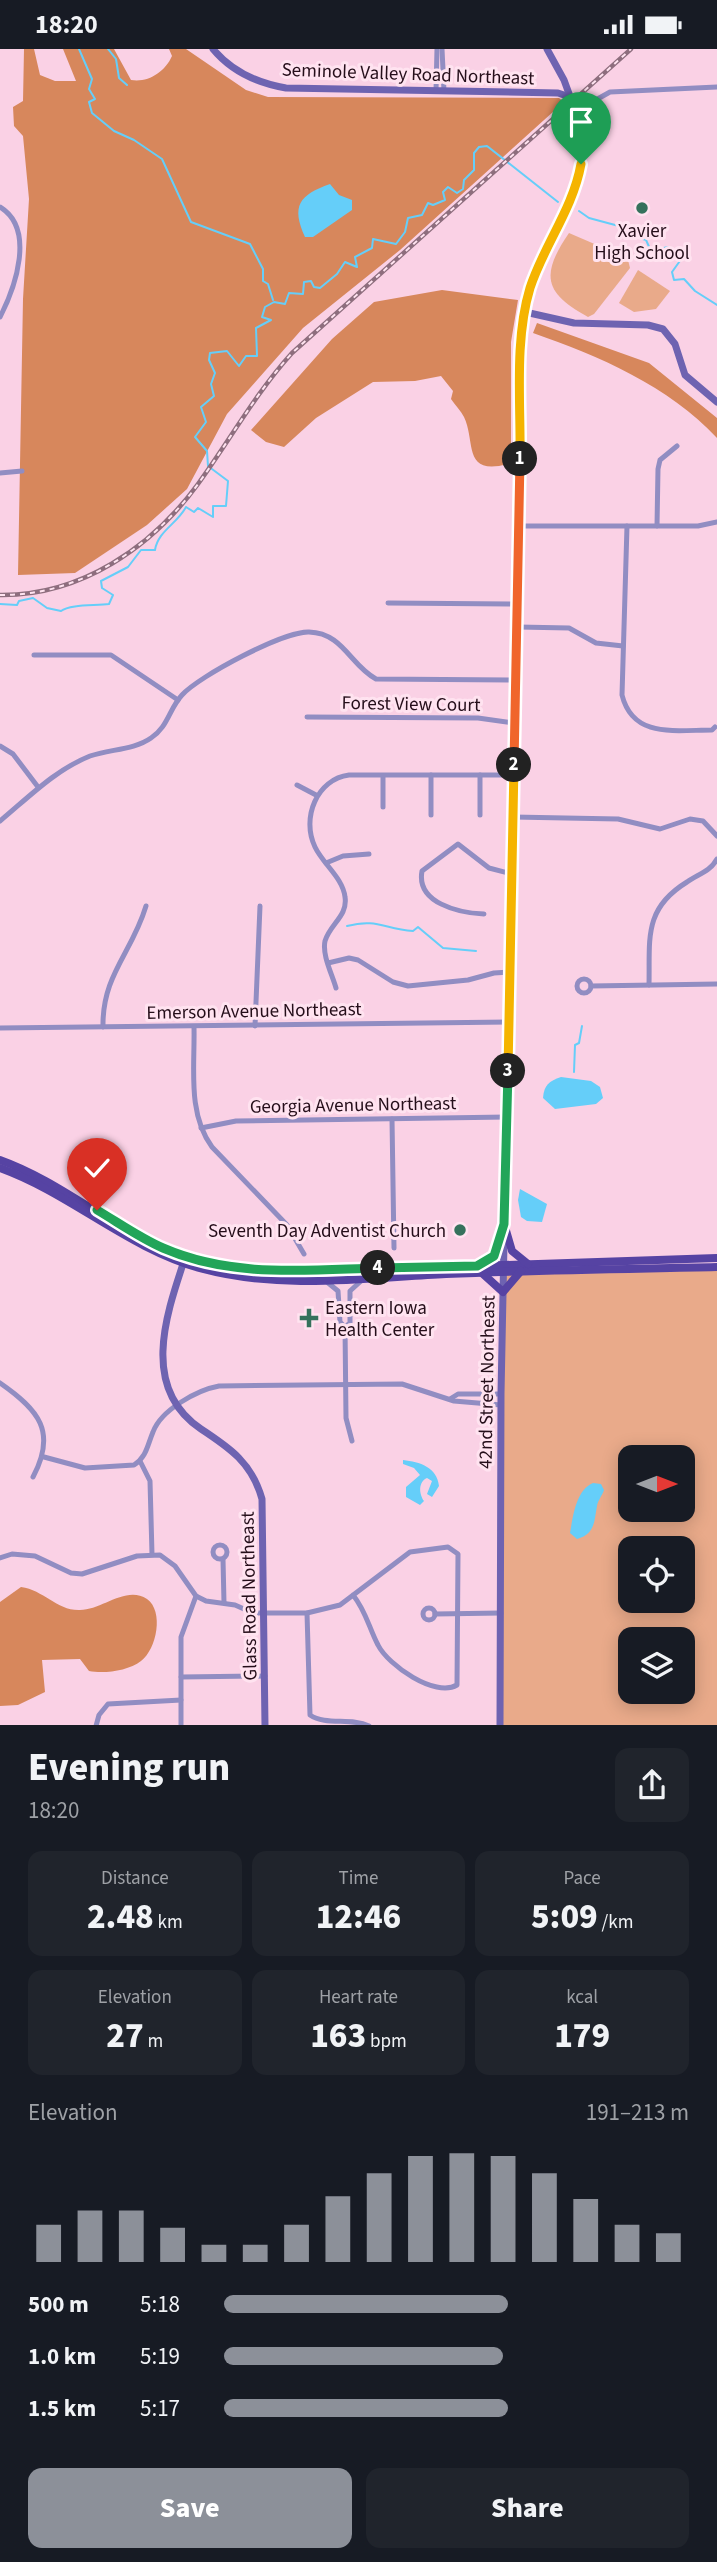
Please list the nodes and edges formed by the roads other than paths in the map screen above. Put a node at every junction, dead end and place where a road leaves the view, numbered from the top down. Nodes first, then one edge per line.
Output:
1 (213, 49) edge
2 (440, 49) edge
3 (547, 49) edge
4 (717, 87) edge
5 (440, 91) junction
6 (571, 97) junction
7 (576, 111) junction
8 (0, 207) edge
9 (525, 312) junction
10 (0, 317) edge
11 (717, 402) edge
12 (677, 446) dead end
13 (22, 471) dead end
14 (0, 473) edge
15 (717, 522) edge
16 (520, 526) junction
17 (627, 526) junction
18 (657, 526) junction
19 (388, 603) dead end
20 (518, 604) junction
21 (518, 627) junction
22 (624, 646) junction
23 (34, 655) dead end
24 (516, 680) junction
25 (178, 700) junction
26 (307, 717) dead end
27 (514, 723) junction
28 (715, 727) dead end
29 (0, 745) edge
30 (432, 775) junction
31 (480, 775) junction
32 (513, 775) junction
33 (383, 776) junction
34 (297, 785) dead end
35 (38, 787) junction
36 (316, 795) junction
37 (383, 807) dead end
38 (431, 815) dead end
39 (480, 815) dead end
40 (513, 817) junction
41 (0, 821) edge
42 (717, 836) edge
43 (369, 854) dead end
44 (717, 859) edge
45 (326, 863) junction
46 (512, 874) junction
47 (146, 906) dead end
48 (260, 906) dead end
49 (484, 914) dead end
50 (328, 963) junction
51 (510, 972) junction
52 (649, 985) junction
53 (717, 985) edge
54 (591, 986) dead end
55 (336, 988) dead end
56 (509, 1023) junction
57 (255, 1026) junction
58 (103, 1027) junction
59 (194, 1027) junction
60 (0, 1028) edge
61 (507, 1117) junction
62 (392, 1119) junction
63 (201, 1128) junction
64 (0, 1160) edge
65 (0, 1168) edge
66 (78, 1207) junction
67 (97, 1210) junction
68 (504, 1224) junction
69 (394, 1248) dead end
70 (304, 1254) dead end
71 (717, 1258) edge
72 (184, 1260) junction
73 (528, 1264) junction
74 (717, 1267) edge
75 (503, 1268) junction
76 (479, 1269) junction
77 (521, 1271) junction
78 (374, 1278) junction
79 (310, 1280) junction
80 (503, 1292) junction
81 (345, 1327) junction
82 (0, 1383) edge
83 (345, 1384) junction
84 (501, 1394) junction
85 (450, 1399) junction
86 (501, 1405) junction
87 (177, 1407) junction
88 (352, 1441) dead end
89 (44, 1457) junction
90 (140, 1461) junction
91 (33, 1478) dead end
92 (152, 1554) junction
93 (0, 1557) edge
94 (223, 1559) dead end
95 (353, 1595) junction
96 (196, 1596) junction
97 (224, 1603) junction
98 (265, 1613) junction
99 (307, 1613) junction
100 (459, 1613) junction
101 (501, 1613) junction
102 (435, 1614) dead end
103 (181, 1677) junction
104 (265, 1677) junction
105 (181, 1700) junction
106 (96, 1725) edge
107 (181, 1725) edge
108 (265, 1725) edge
109 (369, 1725) edge
110 (500, 1725) edge

1 - 5 street, Seminole Valley Road Northeast
2 - 5 street
3 - 6 street, 42nd Street Northeast
4 - 7 street
5 - 6 street, Seminole Valley Road Northeast
6 - 7 street, 42nd Street Northeast
7 - 9 street, 42nd Street Northeast
8 - 10 street
9 - 11 street
9 - 16 street, 42nd Street Northeast
12 - 18 street
13 - 14 street
15 - 18 street
16 - 17 street
16 - 20 street, 42nd Street Northeast
17 - 18 street
17 - 22 street
19 - 20 street
20 - 21 street, 42nd Street Northeast
21 - 22 street
21 - 24 street, 42nd Street Northeast
22 - 28 street
23 - 25 street
24 - 25 street
24 - 27 street, 42nd Street Northeast
25 - 35 street
26 - 27 street, Forest View Court
27 - 32 street, 42nd Street Northeast
29 - 35 street
30 - 31 street
30 - 33 street
30 - 38 street
31 - 32 street
31 - 39 street
32 - 40 street, 42nd Street Northeast
33 - 36 street
33 - 37 street
34 - 36 street
35 - 41 street
36 - 45 street
40 - 42 street
40 - 46 street, 42nd Street Northeast
43 - 45 street
44 - 52 street
45 - 50 street
46 - 49 street
46 - 51 street, 42nd Street Northeast
47 - 58 street
48 - 57 street
50 - 51 street
50 - 55 street
51 - 56 street, 42nd Street Northeast
52 - 53 street
52 - 54 street
56 - 57 street, Emerson Avenue Northeast
56 - 61 street, 42nd Street Northeast
57 - 59 street, Emerson Avenue Northeast
58 - 59 street, Emerson Avenue Northeast
58 - 60 street, Emerson Avenue Northeast
59 - 63 street
61 - 62 street, Georgia Avenue Northeast
61 - 68 street, 42nd Street Northeast
62 - 63 street, Georgia Avenue Northeast
62 - 69 street
63 - 70 street
64 - 67 main road
65 - 66 main road
66 - 67 main road
66 - 72 main road
67 - 72 main road
68 - 73 main road
68 - 75 street, 42nd Street Northeast
68 - 76 main road
71 - 73 main road
72 - 76 main road
72 - 79 main road
72 - 87 street, Glass Road Northeast
73 - 75 main road
74 - 77 main road
75 - 76 main road
75 - 77 main road
75 - 80 street, 42nd Street Northeast
76 - 78 main road
76 - 80 main road
77 - 80 main road
78 - 79 main road
78 - 81 street
79 - 81 street
80 - 84 street, 42nd Street Northeast
81 - 83 street
82 - 89 street
83 - 85 street
83 - 87 street
83 - 88 street
84 - 85 street
84 - 86 street, 42nd Street Northeast
85 - 86 street
86 - 101 street, 42nd Street Northeast
87 - 90 street
87 - 98 street, Glass Road Northeast
89 - 90 street
89 - 91 street
90 - 92 street
92 - 93 street
92 - 96 street
94 - 97 street
95 - 99 street
95 - 100 street
95 - 100 street
96 - 97 street
96 - 103 street
97 - 98 street
98 - 99 street
98 - 104 street, Glass Road Northeast
99 - 109 street
100 - 101 street
100 - 102 street
101 - 110 street, 42nd Street Northeast
103 - 104 street
103 - 105 street
104 - 108 street, Glass Road Northeast
105 - 106 street
105 - 107 street

